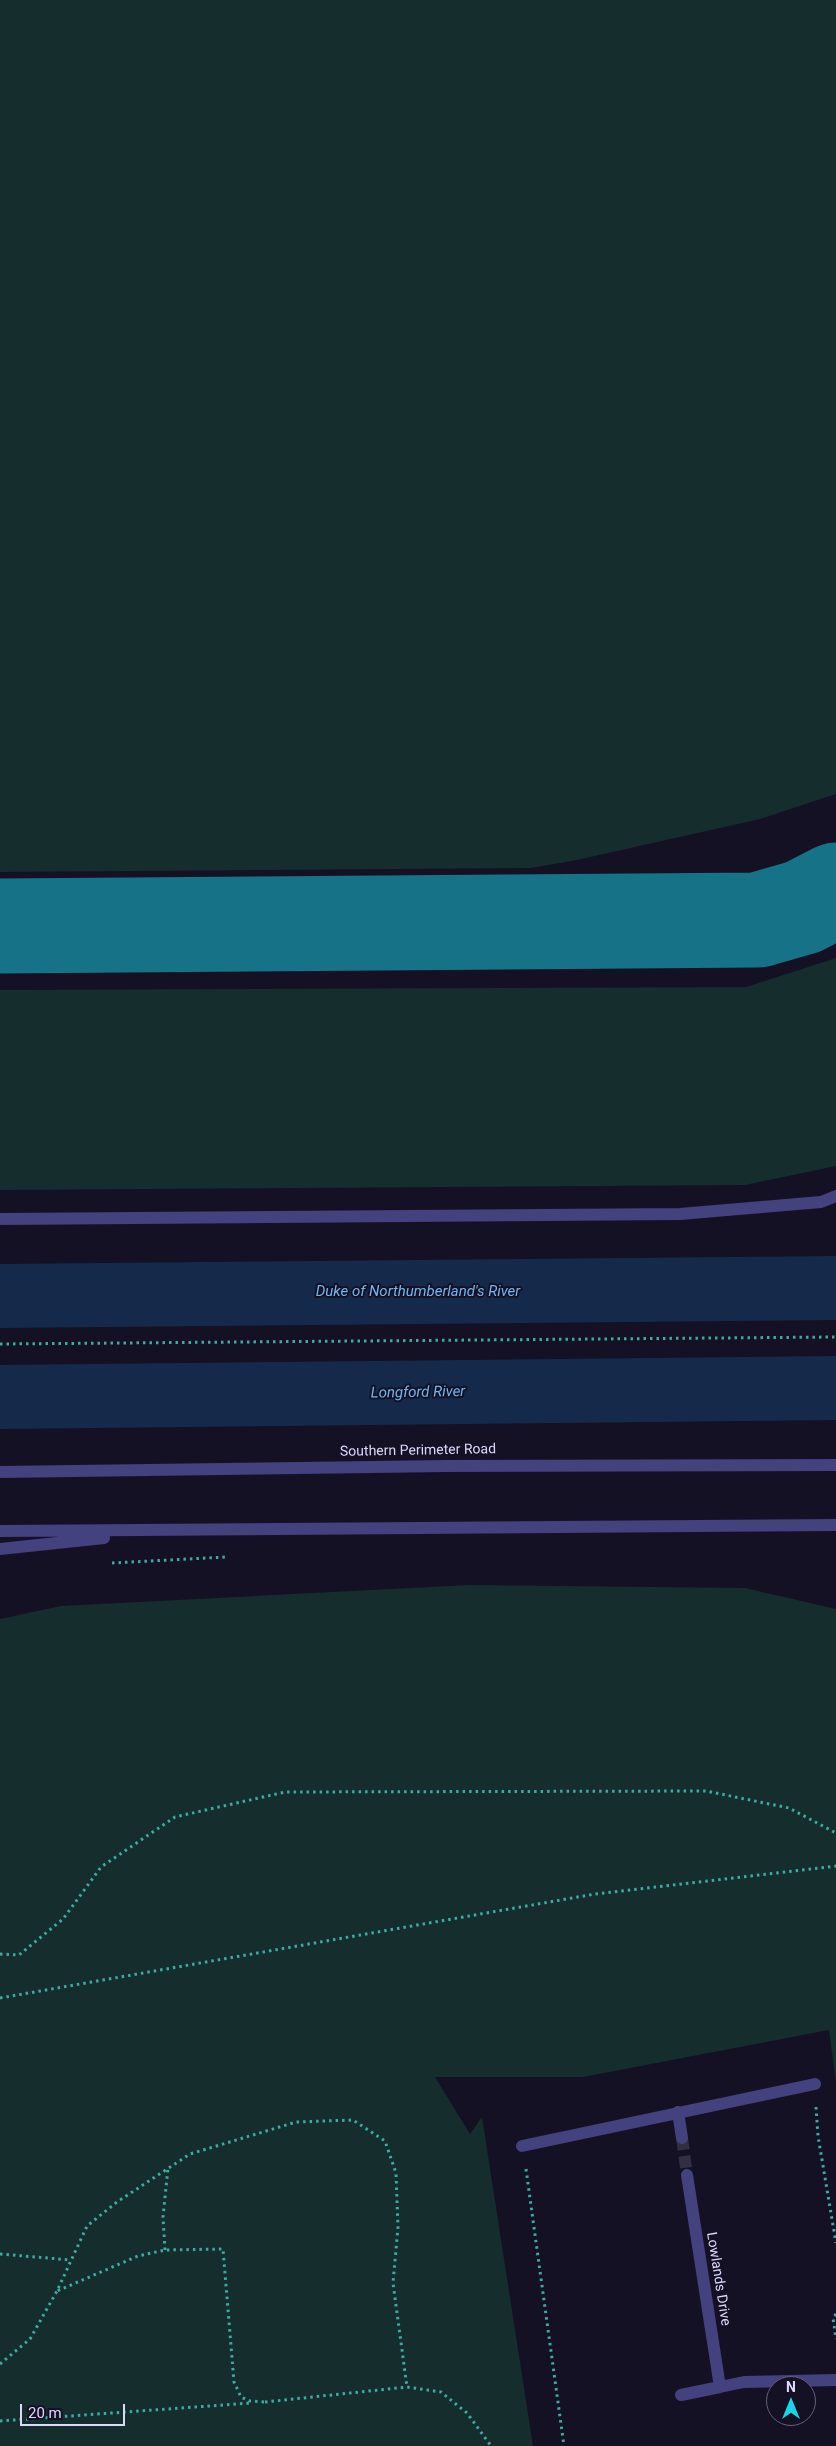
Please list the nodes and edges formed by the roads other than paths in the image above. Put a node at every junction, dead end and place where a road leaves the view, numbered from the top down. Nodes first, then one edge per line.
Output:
1 (836, 1196) edge
2 (0, 1219) edge
3 (836, 1465) edge
4 (0, 1472) edge
5 (836, 1525) edge
6 (0, 1531) edge
7 (176, 1531) junction
8 (0, 1549) edge
9 (815, 2084) road end
10 (678, 2112) junction
11 (682, 2138) tunnel mouth
12 (522, 2146) road end
13 (687, 2175) tunnel mouth
14 (836, 2380) edge
15 (720, 2387) junction
16 (681, 2395) dead end

1 - 2 street
3 - 4 street, Southern Perimeter Road
5 - 7 street
6 - 7 street
7 - 8 street
9 - 10 street
10 - 11 street
10 - 12 street
13 - 15 street, Lowlands Drive
14 - 15 street
15 - 16 street

